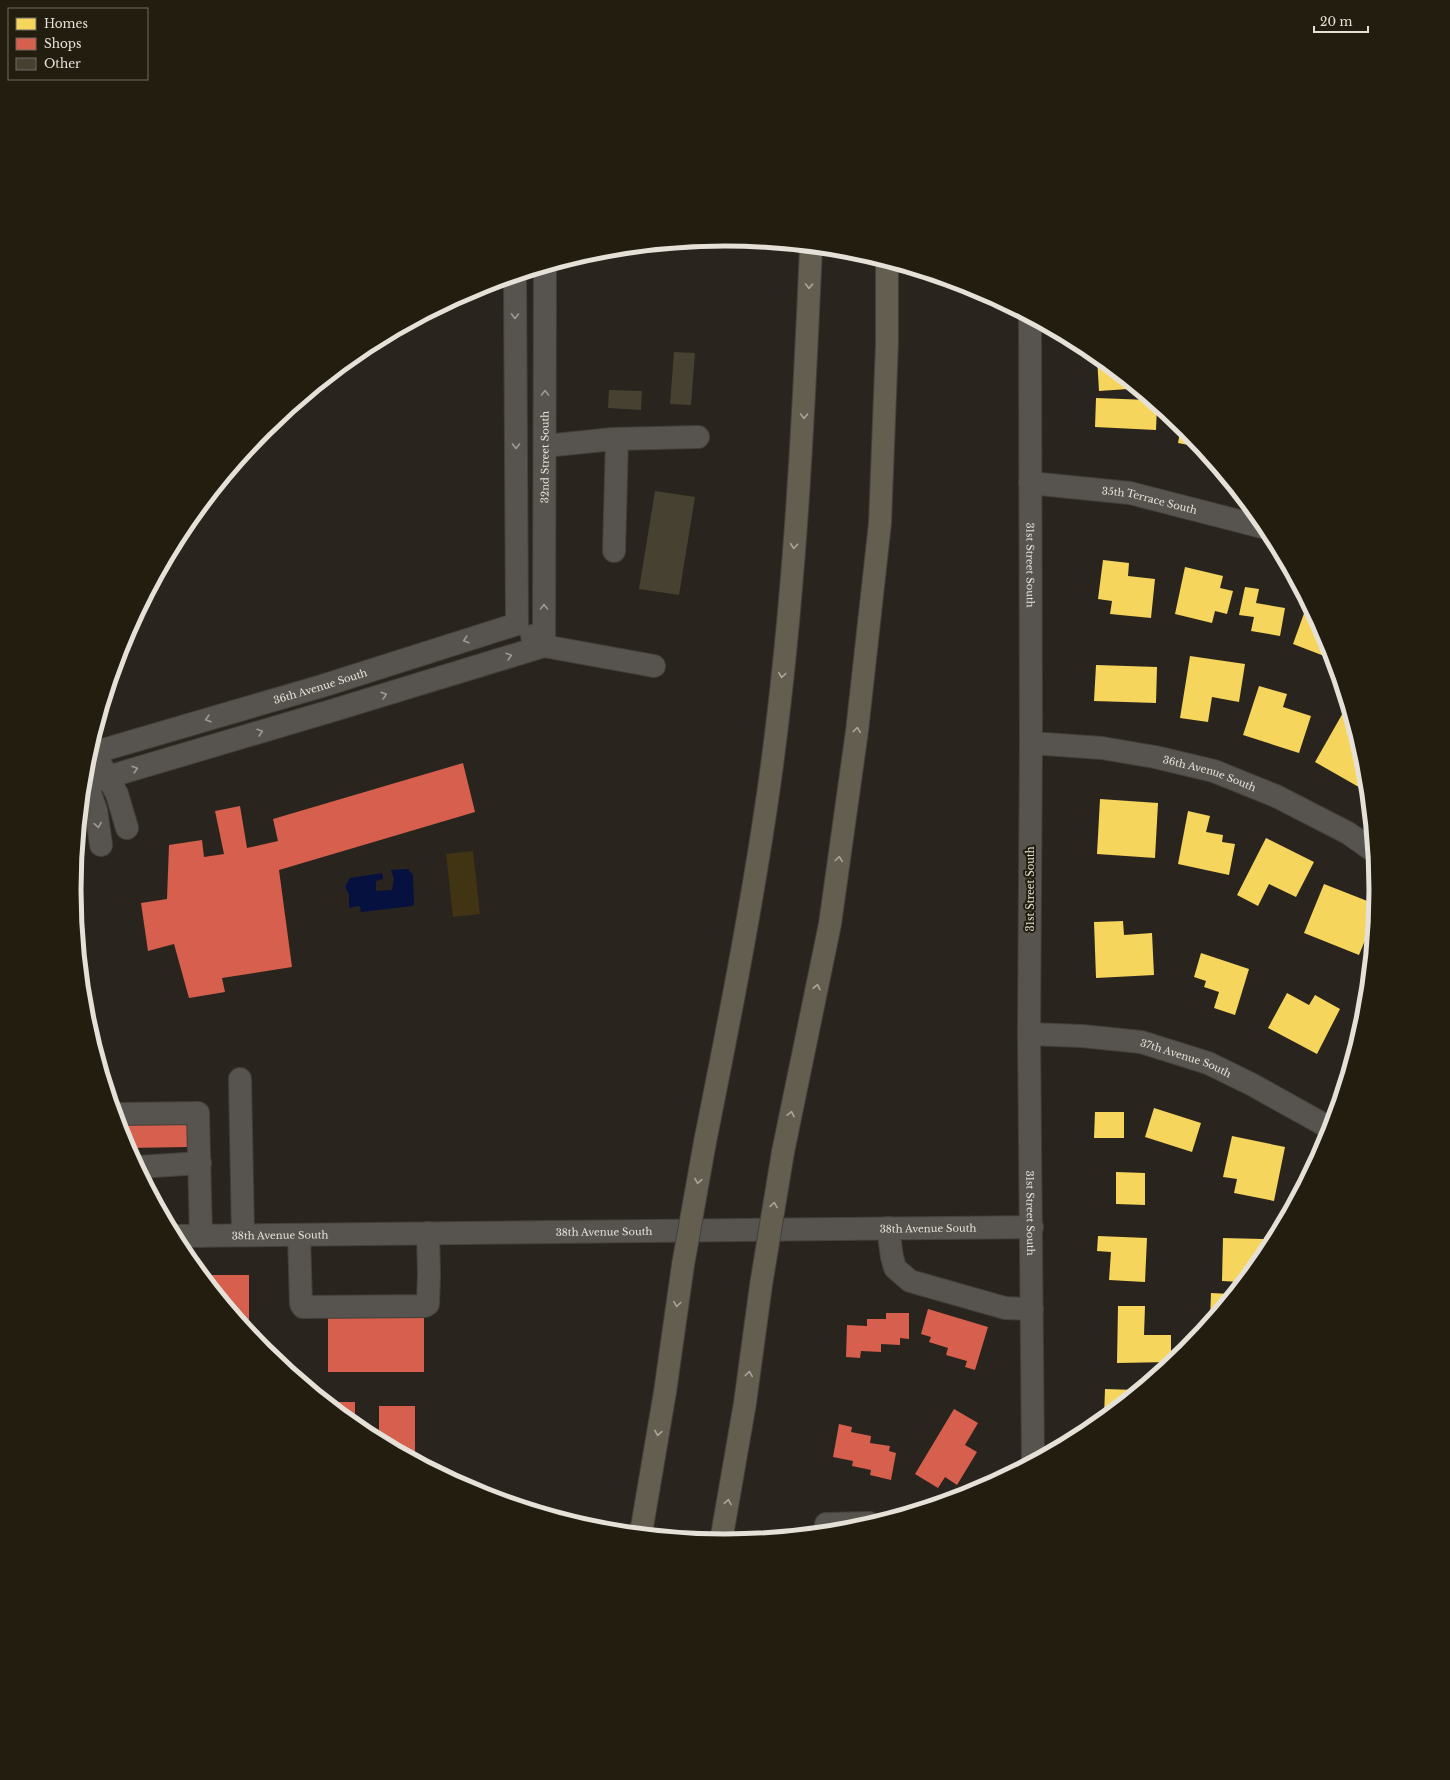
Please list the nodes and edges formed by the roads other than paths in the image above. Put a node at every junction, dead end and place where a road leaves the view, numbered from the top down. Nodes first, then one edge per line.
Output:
1 (811, 252) edge
2 (887, 267) edge
3 (545, 272) edge
4 (515, 281) edge
5 (1030, 323) edge
6 (698, 437) dead end
7 (617, 439) junction
8 (544, 446) junction
9 (1030, 483) junction
10 (1255, 525) edge
11 (614, 551) dead end
12 (517, 624) junction
13 (544, 646) junction
14 (654, 666) dead end
15 (322, 686) junction
16 (334, 710) junction
17 (1031, 743) junction
18 (96, 752) edge
19 (95, 757) edge
20 (107, 778) junction
21 (91, 781) edge
22 (89, 792) edge
23 (127, 828) dead end
24 (101, 845) dead end
25 (1368, 847) edge
26 (1029, 1034) junction
27 (240, 1079) dead end
28 (122, 1114) edge
29 (1324, 1125) edge
30 (200, 1163) junction
31 (143, 1167) edge
32 (1032, 1227) junction
33 (888, 1228) junction
34 (428, 1233) junction
35 (299, 1235) junction
36 (182, 1236) edge
37 (201, 1236) junction
38 (243, 1236) junction
39 (1032, 1309) junction
40 (1033, 1456) edge
41 (826, 1524) dead end
42 (839, 1524) edge
43 (642, 1528) edge
44 (722, 1534) edge

1 -> 43 highway, bridge
44 -> 2 highway, bridge
8 -> 3 street, 32nd Street South
4 -> 12 street
5 - 9 street, 31st Street South
6 - 7 street
7 - 8 street
7 - 11 street
13 -> 8 street, 32nd Street South
9 - 10 street, 35th Terrace South
9 - 17 street, 31st Street South
12 - 13 street
12 -> 15 street, 36th Avenue South
13 - 14 street
16 -> 13 street
15 - 16 street
15 -> 18 street, 36th Avenue South
20 -> 16 street
17 - 25 street, 36th Avenue South
17 - 26 street, 31st Street South
19 - 20 street
20 - 21 street
20 - 23 street
22 -> 24 street
26 - 29 street, 37th Avenue South
26 - 32 street, 31st Street South
27 - 38 street
28 - 30 street
30 - 31 street
30 - 37 street
32 - 33 street, 38th Avenue South
32 - 39 street, 31st Street South
33 - 34 street, 38th Avenue South
33 - 39 street
34 - 35 street, 38th Avenue South
34 - 35 street
35 - 38 street, 38th Avenue South
36 - 37 street, 38th Avenue South
37 - 38 street, 38th Avenue South
39 - 40 street, 31st Street South
41 - 42 street

